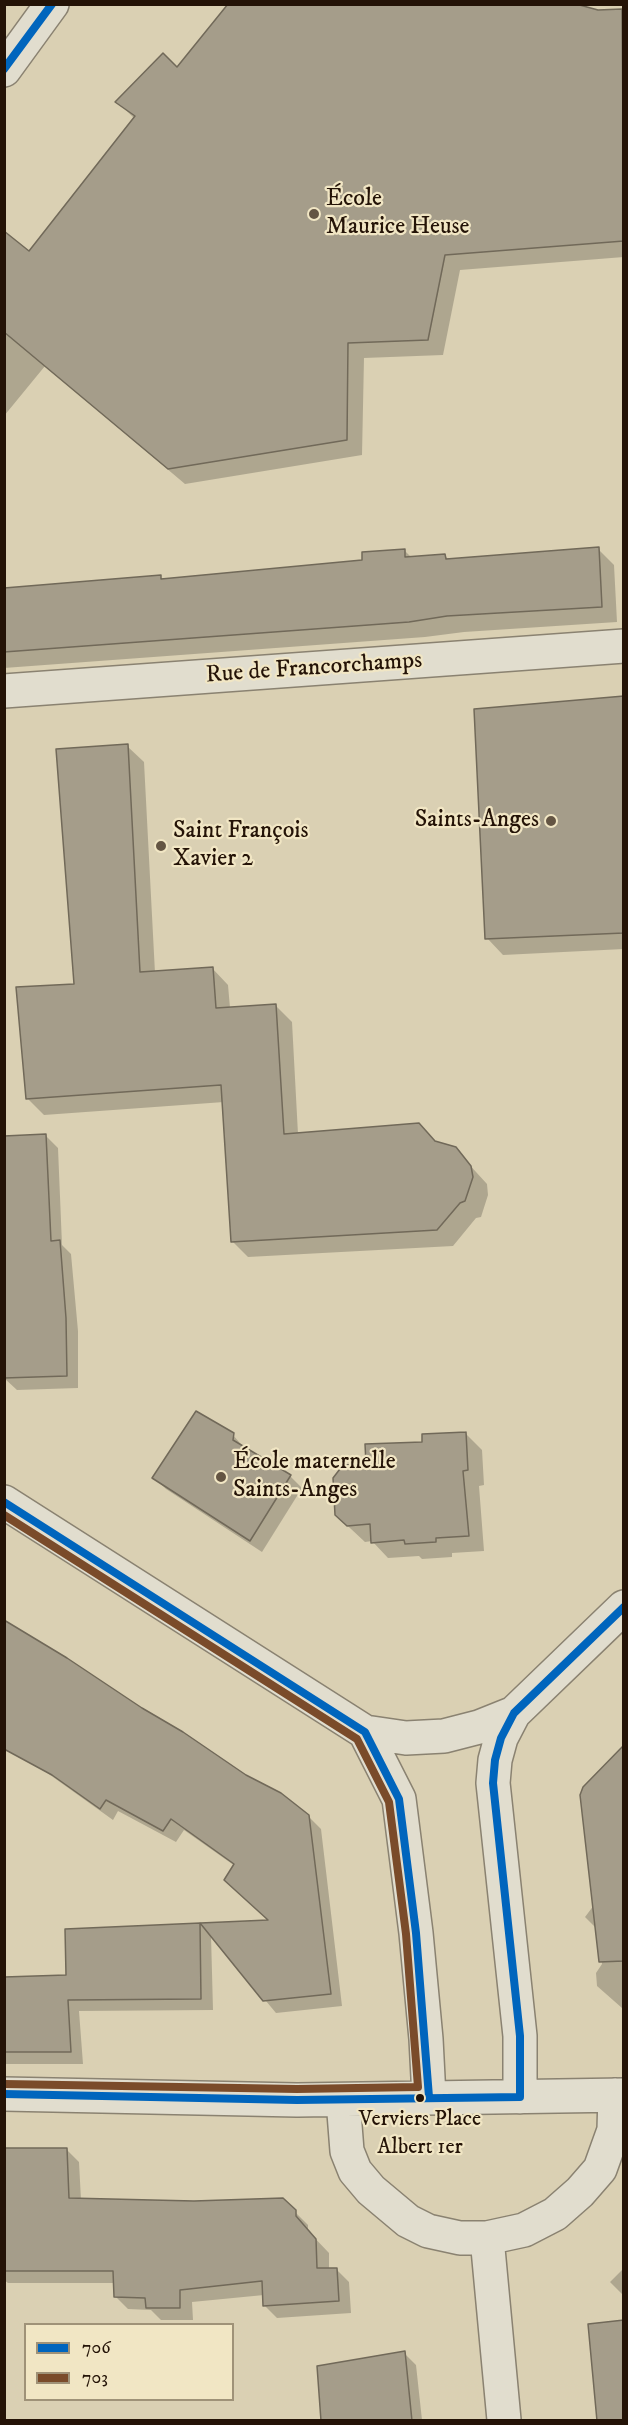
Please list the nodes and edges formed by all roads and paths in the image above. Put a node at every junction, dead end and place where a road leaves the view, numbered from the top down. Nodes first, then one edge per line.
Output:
1 (52, 4) edge
2 (4, 70) edge
3 (624, 646) edge
4 (4, 691) edge
5 (4, 1502) edge
6 (624, 1607) edge
7 (514, 1713) junction
8 (365, 1732) junction
9 (4, 2094) edge
10 (619, 2095) edge
11 (429, 2097) junction
12 (520, 2097) junction
13 (343, 2100) junction
14 (487, 2238) junction
15 (504, 2421) edge

1 - 2 street
3 - 4 street, Rue de Francorchamps
5 - 8 street
6 - 7 street
7 - 8 street
7 - 12 street
8 - 11 street
9 - 13 street
10 - 12 street
10 - 14 street
11 - 12 street
11 - 13 street
13 - 14 street
14 - 15 street

